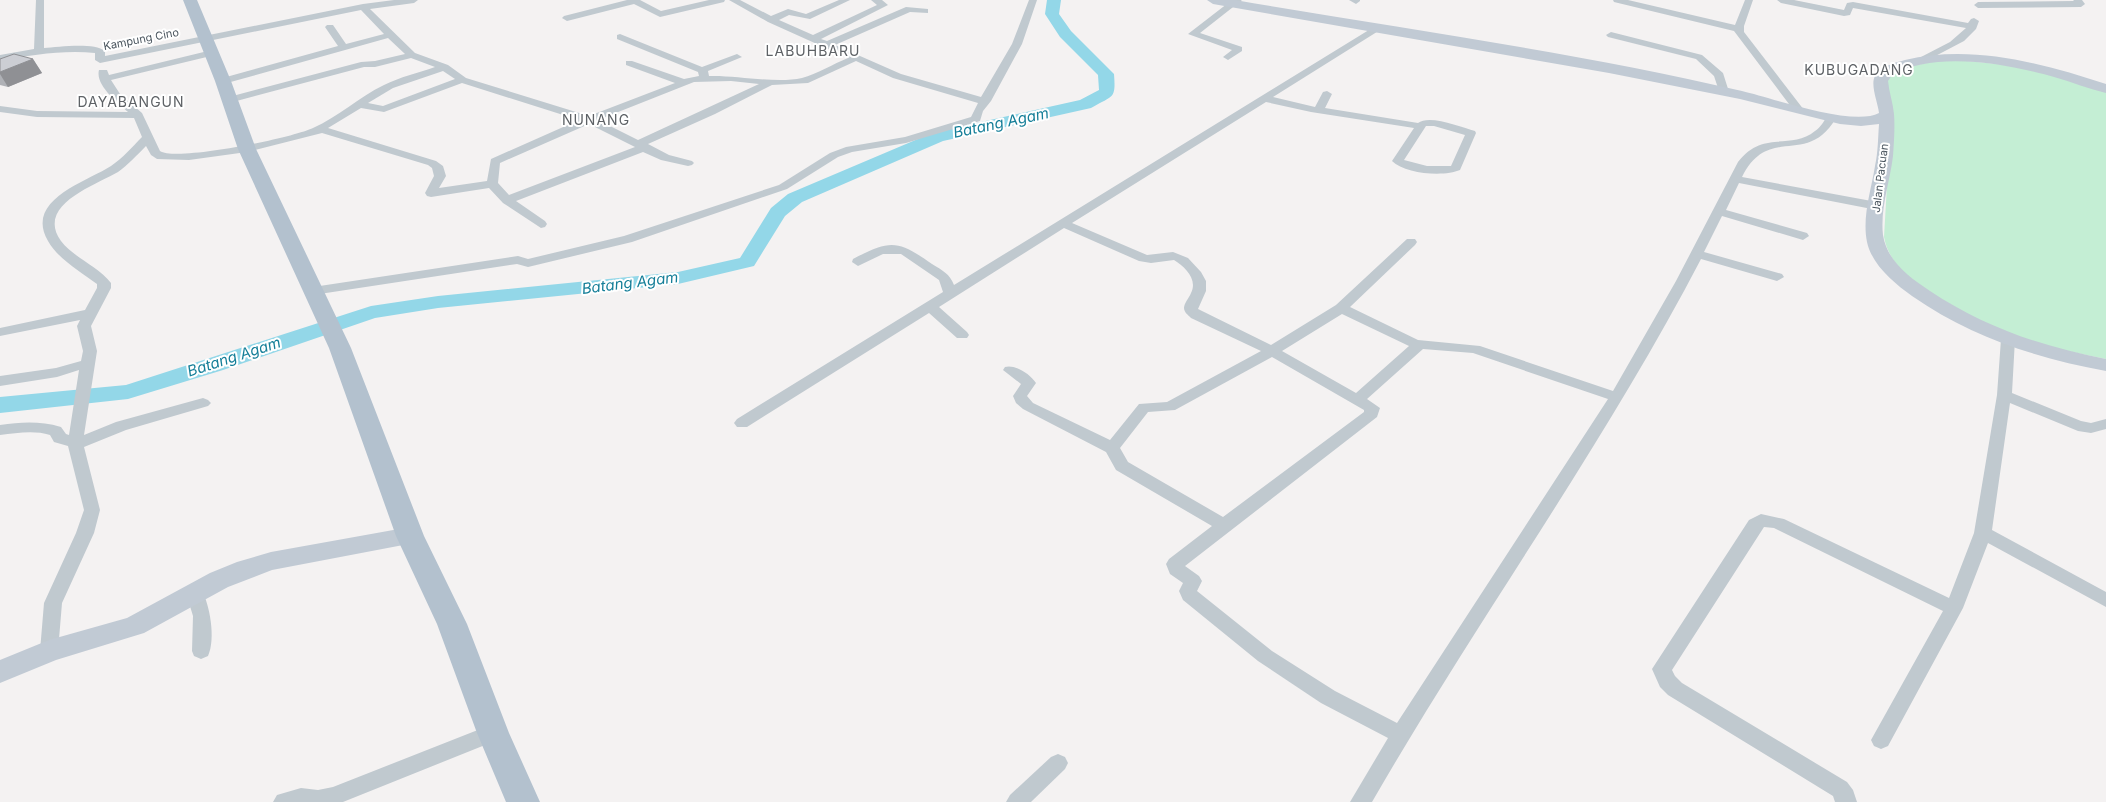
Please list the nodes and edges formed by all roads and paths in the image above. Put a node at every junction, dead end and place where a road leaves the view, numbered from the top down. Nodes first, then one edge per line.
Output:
1 (40, 0) edge
2 (190, 0) edge
3 (414, 0) edge
4 (633, 0) edge
5 (721, 0) edge
6 (733, 0) edge
7 (846, 0) edge
8 (875, 0) edge
9 (1213, 0) edge
10 (1617, 0) edge
11 (1749, 0) edge
12 (1781, 0) edge
13 (2077, 0) edge
14 (1030, 2) edge
15 (1235, 2) edge
16 (1975, 2) edge
17 (364, 8) junction
18 (925, 11) dead end
19 (567, 18) dead end
20 (771, 20) junction
21 (330, 26) dead end
22 (1972, 27) junction
23 (1377, 28) junction
24 (1738, 29) junction
25 (390, 35) junction
26 (1610, 35) dead end
27 (620, 37) dead end
28 (813, 39) junction
29 (827, 45) junction
30 (209, 46) junction
31 (344, 48) junction
32 (39, 50) junction
33 (412, 55) junction
34 (737, 57) dead end
35 (1228, 57) dead end
36 (0, 58) edge
37 (855, 58) junction
38 (1924, 59) junction
39 (100, 60) junction
40 (628, 64) dead end
41 (444, 67) junction
42 (704, 74) junction
43 (104, 80) junction
44 (462, 80) junction
45 (223, 81) junction
46 (682, 82) junction
47 (770, 82) junction
48 (2106, 89) edge
49 (1724, 92) junction
50 (1327, 94) dead end
51 (1263, 98) junction
52 (229, 100) junction
53 (981, 101) junction
54 (358, 104) junction
55 (0, 109) edge
56 (1319, 110) junction
57 (1799, 110) junction
58 (138, 115) junction
59 (1887, 116) junction
60 (1836, 119) junction
61 (589, 120) junction
62 (1419, 126) junction
63 (316, 131) junction
64 (148, 138) junction
65 (1884, 144) junction
66 (642, 145) junction
67 (247, 149) junction
68 (688, 163) dead end
69 (1736, 179) junction
70 (492, 184) junction
71 (507, 200) junction
72 (1877, 206) junction
73 (1720, 212) junction
74 (541, 224) dead end
75 (1064, 224) junction
76 (1803, 236) dead end
77 (1411, 242) dead end
78 (1697, 254) junction
79 (858, 262) dead end
80 (1777, 277) dead end
81 (950, 293) junction
82 (317, 300) junction
83 (930, 306) junction
84 (1341, 308) junction
85 (88, 314) junction
86 (0, 332) edge
87 (962, 335) dead end
88 (2008, 339) junction
89 (1419, 345) junction
90 (1272, 350) junction
91 (2106, 365) edge
92 (88, 368) junction
93 (1010, 370) dead end
94 (0, 381) edge
95 (2004, 395) junction
96 (1617, 397) junction
97 (1358, 399) junction
98 (204, 403) dead end
99 (742, 423) dead end
100 (2106, 424) edge
101 (0, 430) edge
102 (76, 444) junction
103 (1112, 448) junction
104 (1224, 525) junction
105 (1983, 533) junction
106 (410, 536) junction
107 (195, 593) junction
108 (2106, 600) edge
109 (1954, 608) junction
110 (49, 651) junction
111 (201, 651) dead end
112 (0, 672) edge
113 (494, 734) junction
114 (1400, 734) junction
115 (1881, 740) dead end
116 (1058, 763) dead end
117 (284, 802) edge
118 (523, 802) edge
119 (1017, 802) edge
120 (1361, 802) edge
121 (1846, 802) edge

1 - 32 street
2 - 30 main road
3 - 17 street
4 - 5 street
4 - 19 street
6 - 20 street
7 - 20 street
8 - 28 street
9 - 15 street
10 - 24 street
11 - 24 street
12 - 22 street
13 - 16 street
14 - 53 street
15 - 23 street
15 - 35 street
16 - 22 street
17 - 25 street
17 - 30 street
18 - 29 street
20 - 28 street
21 - 31 street
22 - 38 street
23 - 49 street
23 - 51 street
24 - 57 street
25 - 31 street
25 - 33 street
26 - 49 street
27 - 42 street
28 - 29 street
29 - 37 street
30 - 39 street, Kampung Cino
30 - 43 street
30 - 45 main road
31 - 45 street
32 - 36 street, Kampung Cino
32 - 39 street, Kampung Cino
33 - 41 street
33 - 52 street
34 - 42 street
37 - 47 street
37 - 53 street
38 - 48 street, Jalan Pacuan
38 - 59 street, Jalan Pacuan
39 - 43 street
40 - 46 street
41 - 44 street
41 - 54 street
42 - 46 street
42 - 47 street
43 - 58 street
44 - 54 street
44 - 61 street
45 - 52 main road
46 - 61 street
47 - 66 street
49 - 57 street
50 - 56 street
51 - 56 street
51 - 75 street
52 - 67 main road
53 - 82 street
54 - 63 street
55 - 58 street
56 - 62 street
57 - 60 street
58 - 64 street
59 - 60 street
59 - 65 street, Jalan Pacuan
60 - 65 street
60 - 69 street
61 - 66 street
61 - 70 street
62 - 62 street
63 - 67 street
63 - 70 street
64 - 67 street
64 - 85 street
65 - 72 street, Jalan Pacuan
66 - 68 street
66 - 71 street
67 - 82 main road
69 - 72 street
69 - 73 street
70 - 71 street
71 - 74 street
72 - 88 street, Jalan Pacuan
73 - 76 street
73 - 78 street
75 - 81 street
75 - 90 street
77 - 84 street
78 - 80 street
78 - 96 street
79 - 81 street
81 - 83 street
82 - 106 main road
83 - 87 street
83 - 99 street
84 - 89 street
84 - 90 street
85 - 86 street
85 - 92 street
88 - 91 street, Jalan Pacuan
88 - 95 street
89 - 96 street
89 - 97 street
90 - 97 street
90 - 103 street
92 - 94 street
92 - 102 street
93 - 103 street
95 - 100 street
95 - 105 street
96 - 114 street
97 - 104 street
98 - 102 street
101 - 102 street
102 - 110 street
103 - 104 street
104 - 114 street
105 - 108 street
105 - 109 street
106 - 107 street
106 - 113 main road
107 - 110 street
107 - 111 street
109 - 115 street
109 - 121 street
110 - 112 street
113 - 117 street
113 - 118 main road
114 - 120 street
116 - 119 street

